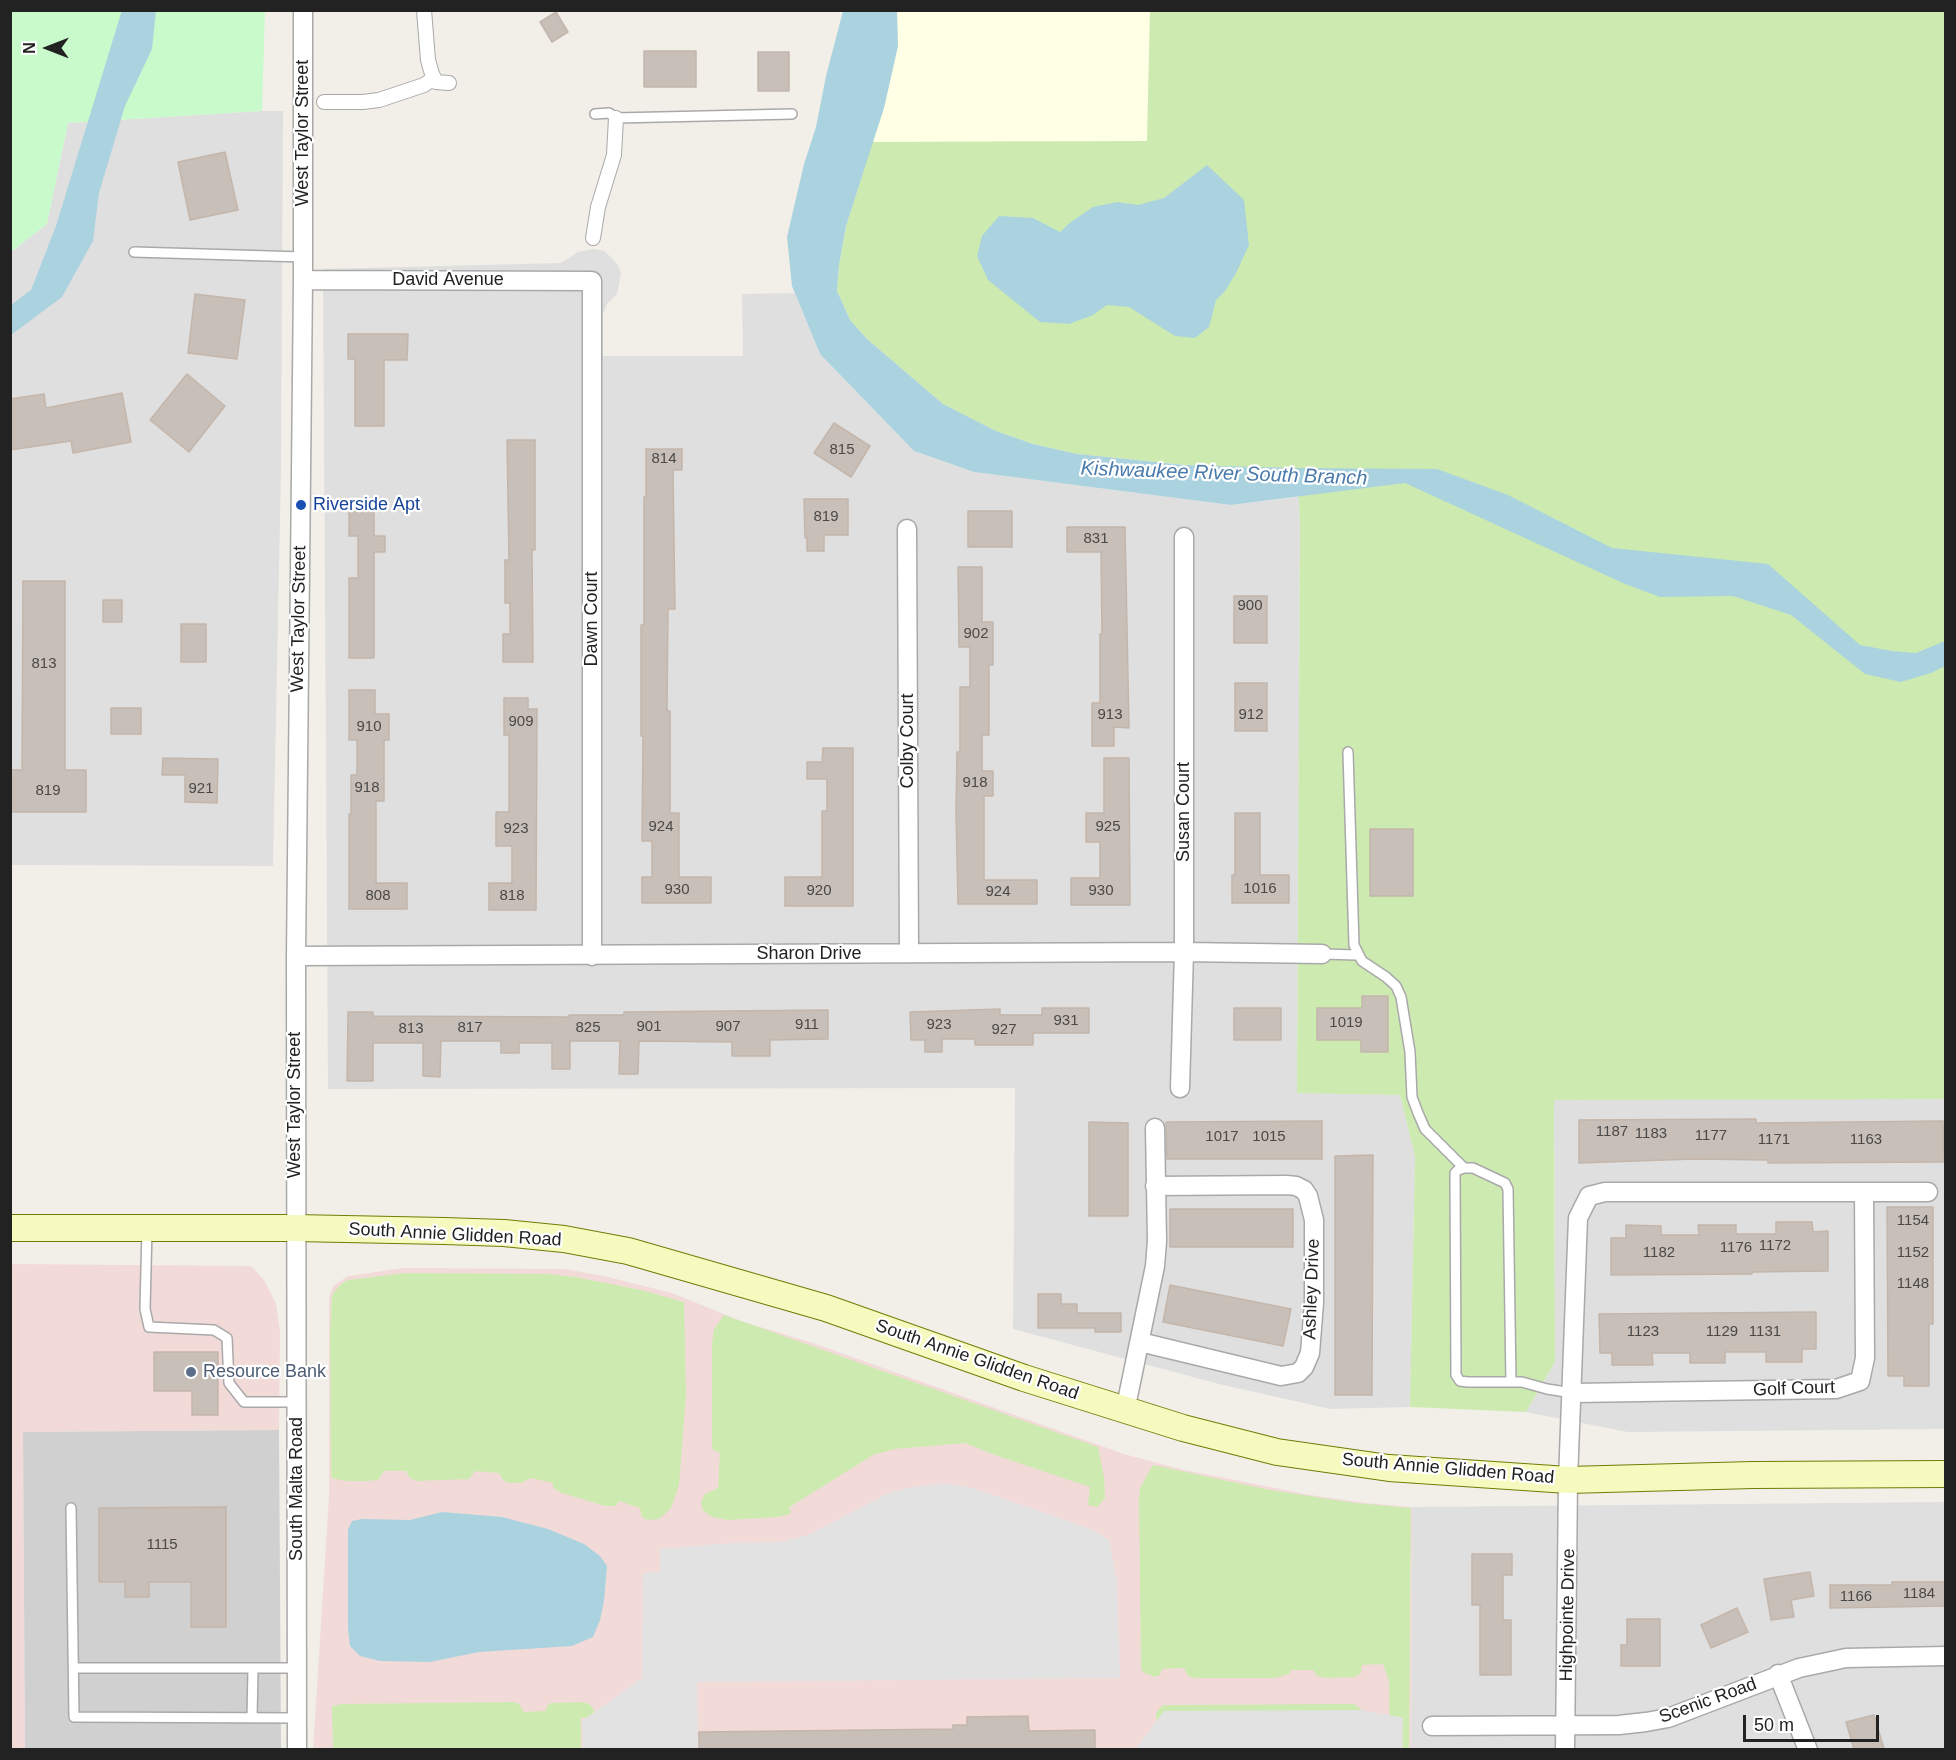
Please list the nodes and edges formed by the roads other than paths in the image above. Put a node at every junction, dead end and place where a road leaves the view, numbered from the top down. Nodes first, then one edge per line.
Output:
1 (303, 10) edge
2 (424, 10) edge
3 (434, 78) junction
4 (448, 83) dead end
5 (324, 102) dead end
6 (595, 114) dead end
7 (792, 114) dead end
8 (616, 118) junction
9 (593, 238) dead end
10 (134, 252) dead end
11 (303, 257) junction
12 (303, 280) junction
13 (592, 281) joint
14 (908, 529) dead end
15 (1184, 537) dead end
16 (1348, 752) dead end
17 (1184, 952) junction
18 (909, 953) junction
19 (1322, 954) joint
20 (1357, 955) junction
21 (592, 956) junction
22 (296, 957) junction
23 (1180, 1088) dead end
24 (1155, 1128) dead end
25 (1464, 1168) junction
26 (1155, 1186) junction
27 (1864, 1192) junction
28 (1929, 1192) dead end
29 (10, 1228) edge
30 (147, 1228) junction
31 (295, 1228) junction
32 (1140, 1342) junction
33 (1511, 1382) junction
34 (1573, 1393) junction
35 (296, 1402) junction
36 (1125, 1411) junction
37 (1946, 1474) edge
38 (1568, 1480) junction
39 (71, 1508) dead end
40 (1946, 1656) edge
41 (74, 1668) junction
42 (298, 1668) junction
43 (253, 1669) junction
44 (1779, 1674) junction
45 (252, 1718) junction
46 (296, 1718) junction
47 (1566, 1725) junction
48 (1432, 1726) dead end
49 (297, 1749) edge
50 (1565, 1749) edge
51 (1808, 1749) edge

1 - 11 street, West Taylor Street
2 - 3 street
3 - 4 street
3 - 5 street
6 - 8 lane
7 - 8 lane
8 - 9 street
10 - 11 lane
11 - 12 street, West Taylor Street
12 - 13 street, David Avenue
12 - 22 street, West Taylor Street
13 - 21 street, Dawn Court
14 - 18 street, Colby Court
15 - 17 street, Susan Court
16 - 20 lane
17 - 18 street, Sharon Drive
17 - 19 street, Sharon Drive
17 - 23 street, Susan Court
18 - 21 street, Sharon Drive
19 - 20 lane
20 - 25 lane
21 - 22 street, Sharon Drive
22 - 31 street, West Taylor Street
24 - 26 street
25 - 33 lane
25 - 33 lane
26 - 32 street
26 - 32 street, Ashley Drive
27 - 28 street
27 - 34 street
27 - 34 street, Golf Court
29 - 30 main road, South Annie Glidden Road
30 - 31 main road, South Annie Glidden Road
30 - 35 lane
31 - 35 street, South Malta Road
31 - 36 main road, South Annie Glidden Road
32 - 36 street
33 - 34 lane
34 - 38 street
35 - 42 street, South Malta Road
36 - 38 main road, South Annie Glidden Road
37 - 38 main road, South Annie Glidden Road
38 - 47 street, Highpointe Drive
39 - 41 lane
40 - 44 street, Scenic Road
41 - 43 lane
41 - 45 lane
42 - 43 lane
42 - 46 street, South Malta Road
43 - 45 lane
44 - 47 street, Scenic Road
44 - 51 street
45 - 46 lane
46 - 49 street, South Malta Road
47 - 48 street, Scenic Road
47 - 50 street, Highpointe Drive

